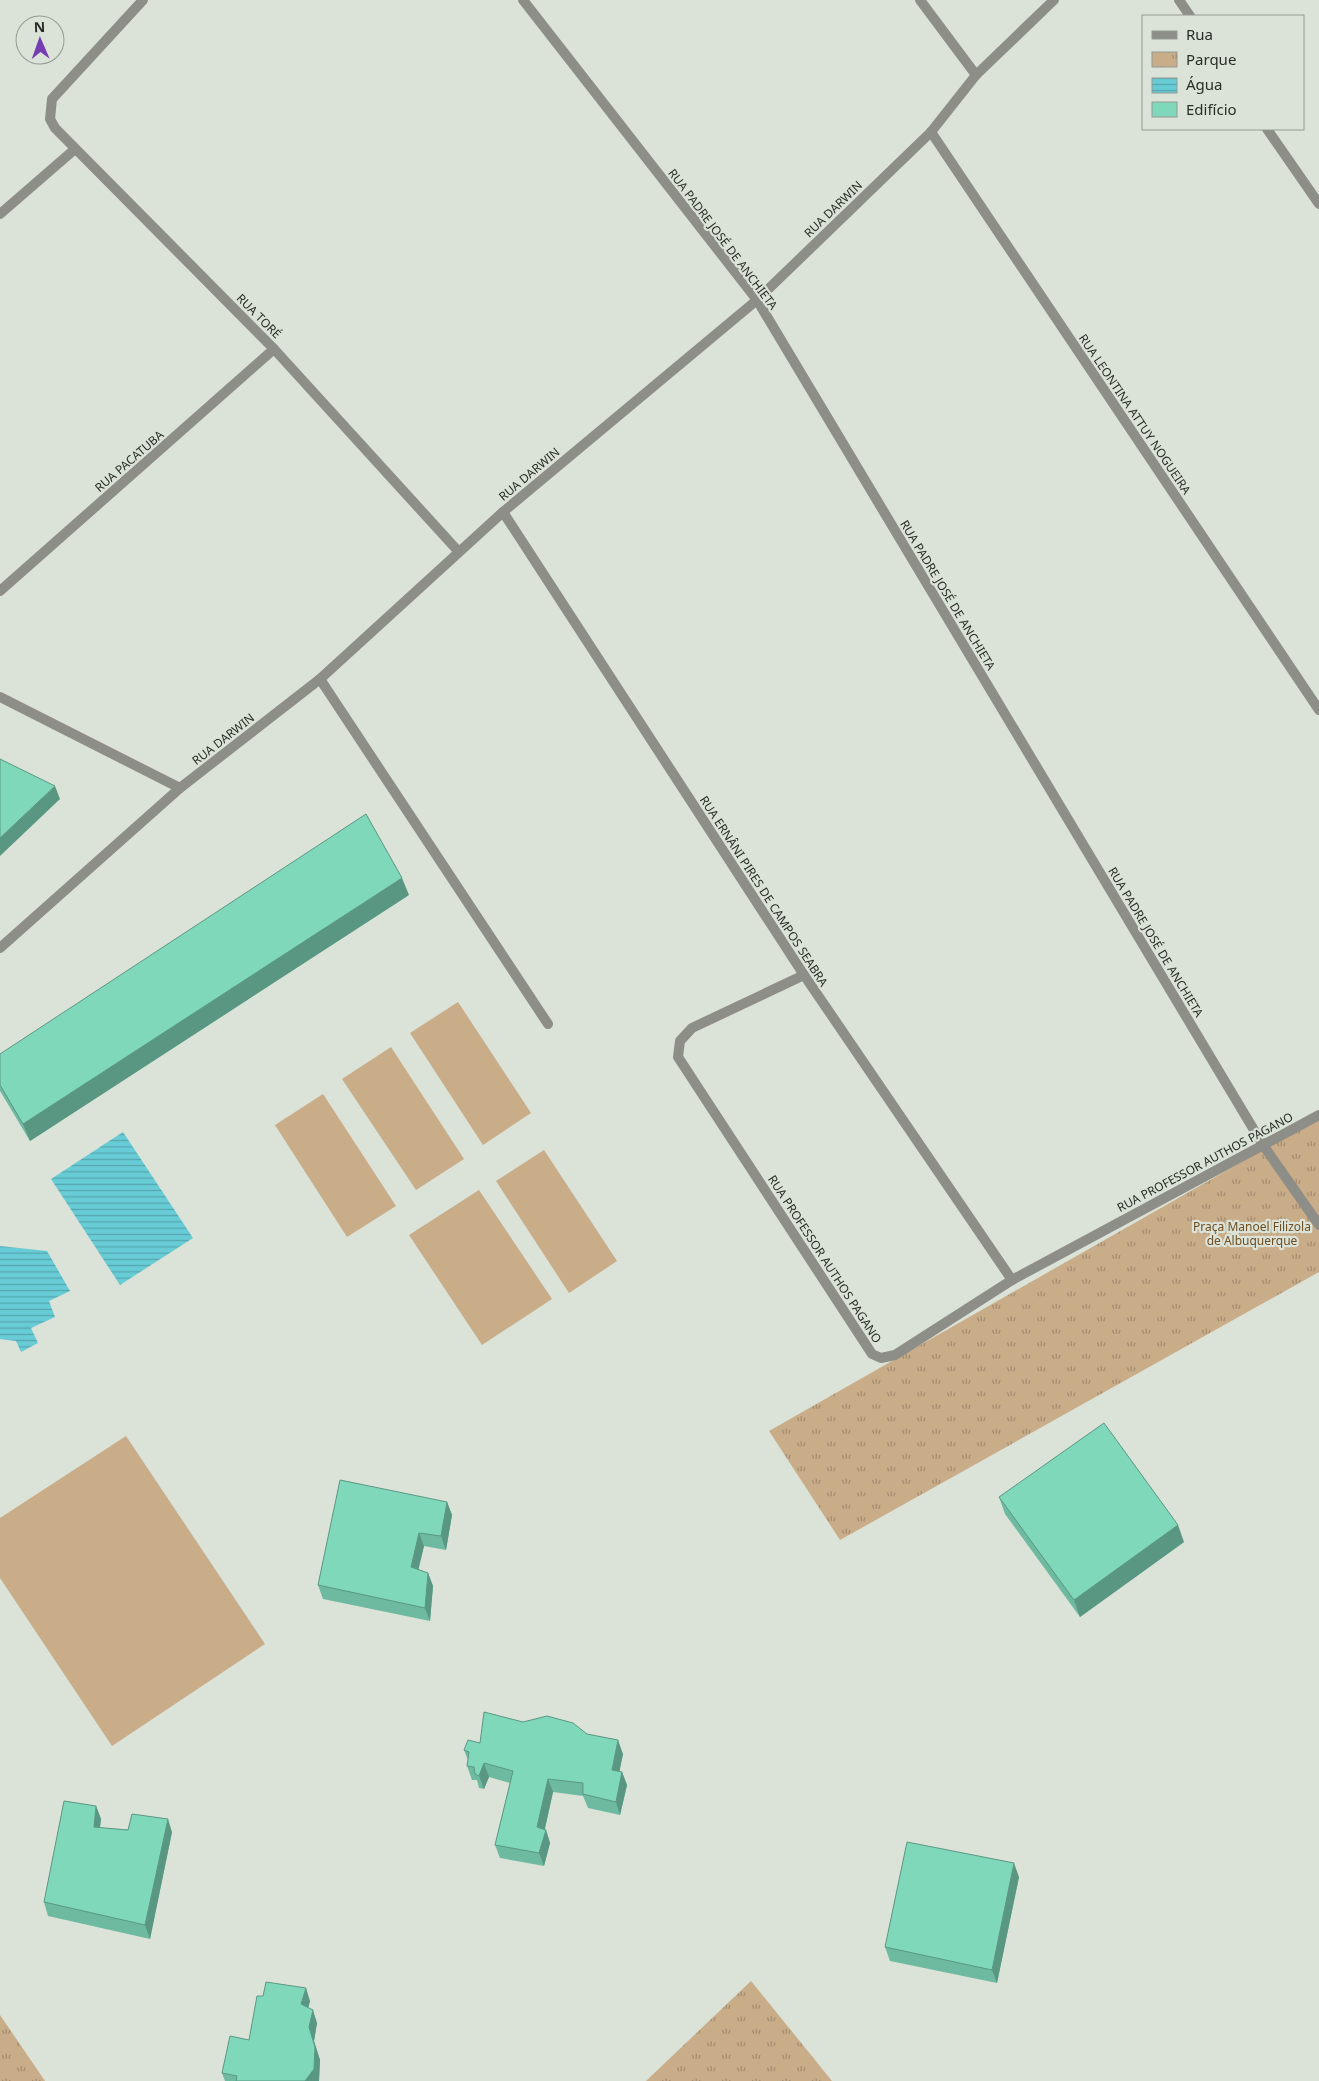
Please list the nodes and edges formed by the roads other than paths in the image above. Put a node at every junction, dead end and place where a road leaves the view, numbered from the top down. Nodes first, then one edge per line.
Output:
1 (524, 0) edge
2 (920, 0) edge
3 (1054, 0) edge
4 (1179, 0) edge
5 (138, 2) edge
6 (1189, 15) edge
7 (976, 75) junction
8 (1268, 130) edge
9 (931, 132) junction
10 (76, 149) junction
11 (1319, 204) edge
12 (0, 214) edge
13 (757, 300) junction
14 (274, 349) junction
15 (503, 512) junction
16 (458, 551) junction
17 (0, 591) edge
18 (320, 679) junction
19 (0, 697) edge
20 (1319, 710) edge
21 (180, 788) junction
22 (0, 948) edge
23 (804, 975) junction
24 (548, 1024) dead end
25 (1319, 1115) edge
26 (1263, 1145) junction
27 (1319, 1225) edge
28 (1012, 1280) junction

1 - 13 street, RUA PADRE JOSÉ DE ANCHIETA
2 - 7 street
3 - 7 street, RUA DARWIN
4 - 6 street
5 - 10 street, RUA TORÉ
7 - 9 street, RUA DARWIN
8 - 11 street
9 - 13 street, RUA DARWIN
9 - 20 street, RUA LEONTINA ATTUY NOGUEIRA
10 - 12 street
10 - 14 street, RUA TORÉ
13 - 15 street, RUA DARWIN
13 - 26 street, RUA PADRE JOSÉ DE ANCHIETA
14 - 16 street, RUA TORÉ
14 - 17 street, RUA PACATUBA
15 - 16 street, RUA DARWIN
15 - 23 street, RUA ERNÂNI PIRES DE CAMPOS SEABRA
16 - 18 street, RUA DARWIN
18 - 21 street, RUA DARWIN
18 - 24 street
19 - 21 street
21 - 22 street, RUA DARWIN
23 - 28 street, RUA ERNÂNI PIRES DE CAMPOS SEABRA
23 - 28 street, RUA PROFESSOR AUTHOS PAGANO
25 - 26 street, RUA PROFESSOR AUTHOS PAGANO
26 - 27 street, RUA PADRE JOSÉ DE ANCHIETA
26 - 28 street, RUA PROFESSOR AUTHOS PAGANO

